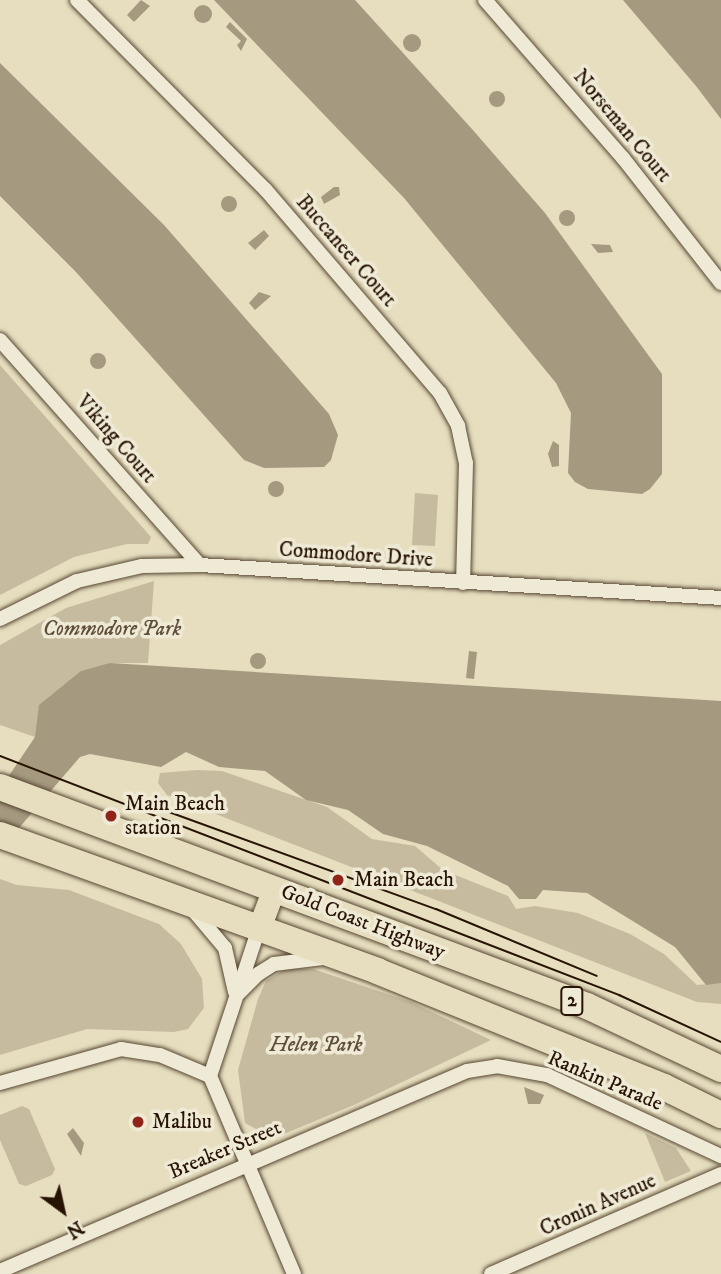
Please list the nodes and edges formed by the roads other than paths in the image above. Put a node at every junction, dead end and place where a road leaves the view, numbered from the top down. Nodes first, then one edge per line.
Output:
1 (485, 0) edge
2 (75, 1) edge
3 (721, 284) edge
4 (0, 340) edge
5 (200, 565) junction
6 (463, 583) junction
7 (721, 598) edge
8 (0, 619) edge
9 (0, 788) edge
10 (0, 835) edge
11 (274, 888) junction
12 (184, 901) junction
13 (258, 928) junction
14 (338, 957) junction
15 (236, 997) junction
16 (721, 1069) edge
17 (467, 1071) joint
18 (210, 1076) junction
19 (0, 1083) edge
20 (721, 1115) edge
21 (721, 1156) edge
22 (246, 1163) junction
23 (721, 1174) edge
24 (0, 1271) edge
25 (293, 1274) edge
26 (491, 1274) edge

1 - 3 street, Norseman Court
2 - 6 street, Buccaneer Court
4 - 5 street, Viking Court
5 - 6 street, Commodore Drive
5 - 8 street, Commodore Drive
6 - 7 street, Commodore Drive
9 - 11 highway, Gold Coast Highway / 2
10 - 12 highway, Gold Coast Highway / 2
11 - 13 main road
11 - 16 highway, Gold Coast Highway / 2
12 - 13 highway, Gold Coast Highway / 2
12 - 15 street
13 - 14 highway, Gold Coast Highway / 2
13 - 15 street
14 - 15 street
14 - 20 highway, Gold Coast Highway / 2
15 - 18 street
17 - 21 street, Rankin Parade
17 - 22 street, Breaker Street
18 - 19 street
18 - 22 street
22 - 24 street, Breaker Street
22 - 25 street
23 - 26 street, Cronin Avenue

